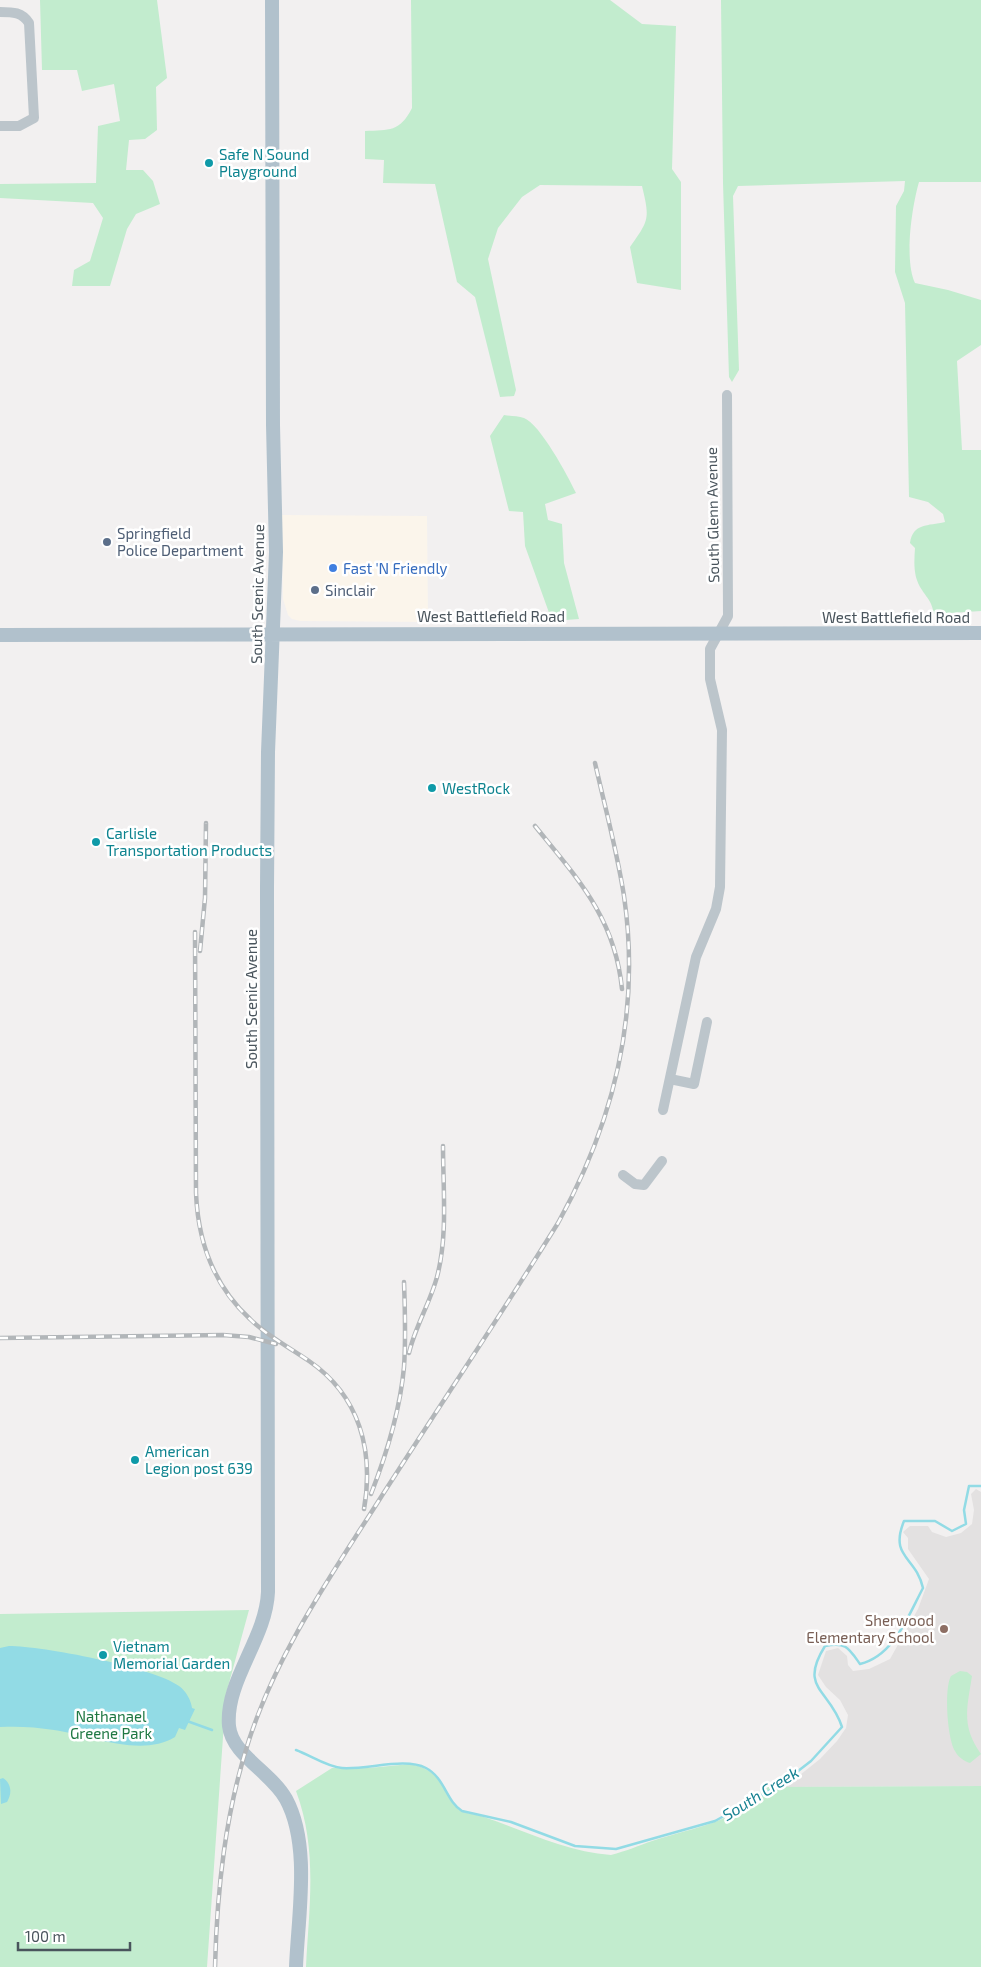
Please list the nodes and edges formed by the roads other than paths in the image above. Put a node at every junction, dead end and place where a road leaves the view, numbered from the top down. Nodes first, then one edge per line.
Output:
1 (272, 0) edge
2 (0, 12) edge
3 (0, 126) edge
4 (727, 395) dead end
5 (275, 633) junction
6 (718, 633) junction
7 (981, 633) edge
8 (0, 635) edge
9 (707, 1022) dead end
10 (670, 1079) junction
11 (663, 1110) dead end
12 (662, 1162) dead end
13 (623, 1175) dead end
14 (296, 1967) edge

1 - 5 main road, South Scenic Avenue
2 - 3 street
4 - 6 street, South Glenn Avenue
5 - 6 main road, West Battlefield Road
5 - 8 main road, West Battlefield Road
5 - 14 main road, South Scenic Avenue
6 - 7 main road, West Battlefield Road
6 - 10 street, South Glenn Avenue
9 - 10 street
10 - 11 street, South Glenn Avenue
12 - 13 street

